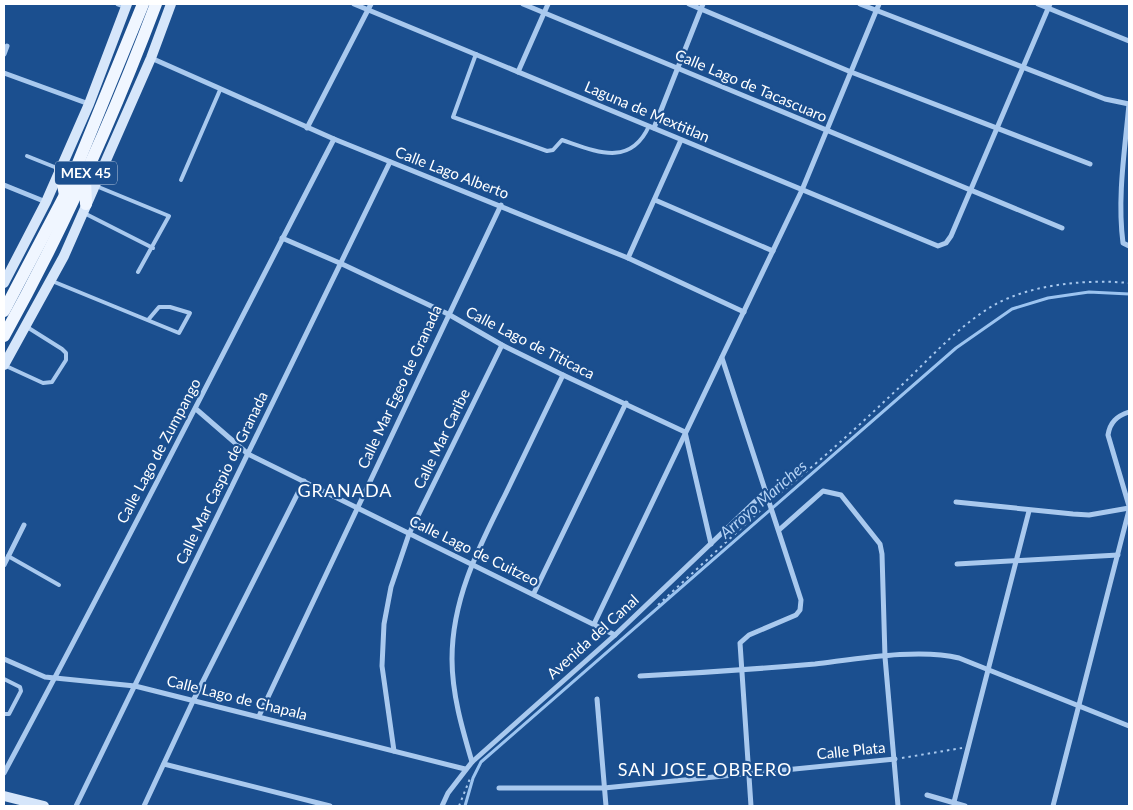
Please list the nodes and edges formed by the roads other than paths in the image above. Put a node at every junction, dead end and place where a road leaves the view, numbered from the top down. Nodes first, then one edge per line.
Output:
1 (143, 4) edge
2 (156, 4) edge
3 (172, 4) edge
4 (354, 4) edge
5 (371, 4) edge
6 (522, 4) edge
7 (548, 4) edge
8 (688, 4) edge
9 (860, 4) edge
10 (879, 4) edge
11 (1038, 4) edge
12 (124, 5) edge
13 (702, 6) edge
14 (1049, 6) edge
15 (368, 10) junction
16 (876, 10) junction
17 (544, 13) junction
18 (1129, 41) edge
19 (7, 46) dead end
20 (4, 54) edge
21 (476, 54) junction
22 (151, 58) junction
23 (678, 68) junction
24 (1024, 68) junction
25 (518, 72) junction
26 (851, 72) junction
27 (4, 73) edge
28 (220, 90) junction
29 (89, 104) junction
30 (1129, 104) edge
31 (652, 127) junction
32 (307, 128) junction
33 (998, 128) junction
34 (828, 131) junction
35 (334, 139) junction
36 (681, 140) junction
37 (27, 156) dead end
38 (390, 162) junction
39 (1090, 164) dead end
40 (60, 169) junction
41 (86, 175) junction
42 (181, 180) dead end
43 (4, 185) edge
44 (94, 185) junction
45 (802, 190) junction
46 (970, 191) junction
47 (65, 195) junction
48 (655, 200) junction
49 (46, 202) junction
50 (501, 205) junction
51 (84, 208) junction
52 (1062, 228) dead end
53 (282, 238) junction
54 (1128, 245) edge
55 (153, 248) junction
56 (773, 251) junction
57 (628, 258) junction
58 (342, 264) junction
59 (138, 272) dead end
60 (50, 281) junction
61 (4, 283) edge
62 (4, 311) edge
63 (744, 312) junction
64 (448, 314) junction
65 (148, 320) junction
66 (25, 326) junction
67 (4, 336) edge
68 (502, 345) junction
69 (722, 358) junction
70 (4, 365) edge
71 (563, 376) junction
72 (626, 403) junction
73 (196, 409) junction
74 (1129, 412) edge
75 (685, 432) junction
76 (248, 454) junction
77 (304, 481) junction
78 (766, 491) junction
79 (956, 502) dead end
80 (357, 507) junction
81 (1129, 508) edge
82 (1029, 511) junction
83 (24, 525) dead end
84 (779, 530) junction
85 (409, 534) junction
86 (711, 544) junction
87 (1118, 554) junction
88 (8, 556) junction
89 (1017, 561) junction
90 (471, 564) junction
91 (957, 564) dead end
92 (4, 565) edge
93 (59, 585) dead end
94 (534, 593) junction
95 (594, 624) junction
96 (615, 635) junction
97 (885, 657) junction
98 (4, 660) edge
99 (988, 669) junction
100 (741, 671) junction
101 (640, 676) dead end
102 (4, 679) edge
103 (54, 680) junction
104 (135, 686) junction
105 (194, 699) junction
106 (597, 700) dead end
107 (1078, 706) junction
108 (4, 714) edge
109 (258, 716) junction
110 (1129, 726) edge
111 (394, 751) junction
112 (894, 759) junction
113 (472, 762) junction
114 (164, 764) junction
115 (465, 769) junction
116 (4, 773) edge
117 (749, 774) junction
118 (499, 788) dead end
119 (604, 788) junction
120 (927, 795) dead end
121 (4, 796) edge
122 (954, 802) junction
123 (44, 806) edge
124 (76, 806) edge
125 (144, 806) edge
126 (330, 806) edge
127 (442, 806) edge
128 (606, 806) edge
129 (752, 806) edge
130 (898, 806) edge
131 (965, 806) edge
132 (1053, 806) edge

1 - 47 main road, MEX 45
2 - 41 main road, MEX 45
3 - 22 street
4 - 15 street, Laguna de Mextitlan
5 - 15 street
6 - 17 street, Calle Lago de Tacascuaro
7 - 17 street
8 - 13 street
9 - 16 street
10 - 16 street
11 - 14 street
12 - 29 street
13 - 23 street
13 - 26 street
14 - 18 street
14 - 24 street
15 - 21 street, Laguna de Mextitlan
15 - 32 street
16 - 24 street
16 - 26 street
17 - 23 street, Calle Lago de Tacascuaro
17 - 25 street
19 - 20 street
21 - 25 street, Laguna de Mextitlan
21 - 31 lane
22 - 28 street, Calle Lago Alberto
22 - 44 street
23 - 31 street
23 - 34 street, Calle Lago de Tacascuaro
24 - 30 street
24 - 33 street
25 - 31 street, Laguna de Mextitlan
26 - 33 street
26 - 34 street
27 - 29 street
28 - 32 street, Calle Lago Alberto
28 - 42 lane
29 - 40 street
30 - 54 street
31 - 36 street, Laguna de Mextitlan
32 - 35 street, Calle Lago Alberto
33 - 39 street
33 - 46 street
34 - 45 street
34 - 46 street, Calle Lago de Tacascuaro
35 - 38 street, Calle Lago Alberto
35 - 53 street, Calle Lago de Zumpango
36 - 45 street, Laguna de Mextitlan
36 - 48 street
37 - 40 lane
38 - 50 street, Calle Lago Alberto
38 - 58 street, Calle Mar Caspio de Granada
40 - 47 main road
40 - 49 street
41 - 51 main road
41 - 67 main road, MEX 45
43 - 49 street
44 - 51 street
44 - 55 lane
45 - 46 street, Laguna de Mextitlan
45 - 56 street
46 - 52 street, Calle Lago de Tacascuaro
47 - 62 main road, MEX 45
48 - 56 street
48 - 57 street
49 - 61 street
50 - 57 street, Calle Lago Alberto
50 - 64 street, Calle Mar Egeo de Granada
51 - 55 lane
51 - 60 street
53 - 58 street, Calle Lago de Titicaca
53 - 73 street, Calle Lago de Zumpango
55 - 59 lane
56 - 63 street
57 - 63 street, Calle Lago Alberto
58 - 64 street, Calle Lago de Titicaca
58 - 76 street, Calle Mar Caspio de Granada
60 - 65 lane
60 - 66 street
63 - 69 street
64 - 68 street, Calle Lago de Titicaca
64 - 80 street, Calle Mar Egeo de Granada
65 - 65 lane
66 - 70 street
66 - 70 lane
68 - 71 street, Calle Lago de Titicaca
68 - 85 street, Calle Mar Caribe
69 - 75 street
69 - 78 street
71 - 72 street, Calle Lago de Titicaca
71 - 90 street
72 - 75 street, Calle Lago de Titicaca
72 - 94 street
73 - 76 street, Calle Lago de Cuitzeo
73 - 103 street, Calle Lago de Zumpango
74 - 81 street
75 - 86 street
75 - 95 street
76 - 77 street, Calle Lago de Cuitzeo
76 - 104 street, Calle Mar Caspio de Granada
77 - 80 street, Calle Lago de Cuitzeo
77 - 105 street
78 - 84 street
78 - 86 street, Avenida del Canal
79 - 82 street
80 - 85 street, Calle Lago de Cuitzeo
80 - 109 street, Calle Mar Egeo de Granada
81 - 82 street
81 - 87 street
82 - 89 street
83 - 88 street
84 - 97 street
84 - 100 street
85 - 90 street, Calle Lago de Cuitzeo
85 - 111 street, Calle Mar Caribe
86 - 96 street, Avenida del Canal
87 - 89 street
87 - 107 street
88 - 92 street
88 - 93 lane
89 - 91 street
89 - 99 street
90 - 94 street, Calle Lago de Cuitzeo
90 - 113 street
94 - 95 street, Calle Lago de Cuitzeo
95 - 96 street, Calle Lago de Cuitzeo
96 - 113 street, Avenida del Canal
97 - 99 street
97 - 100 street
97 - 112 street
98 - 103 street, Calle Lago de Chapala
99 - 107 street
99 - 122 street
100 - 101 street
100 - 117 street
102 - 108 lane
103 - 104 street, Calle Lago de Chapala
103 - 116 street, Calle Lago de Zumpango
104 - 105 street, Calle Lago de Chapala
104 - 124 street, Calle Mar Caspio de Granada
105 - 109 street, Calle Lago de Chapala
105 - 114 street
106 - 119 street
107 - 110 street
107 - 132 street
109 - 111 street, Calle Lago de Chapala
111 - 115 street, Calle Lago de Chapala
112 - 117 street, Calle Plata
112 - 130 street
113 - 115 street, Avenida del Canal
114 - 125 street
114 - 126 street
115 - 127 street, Avenida del Canal
117 - 119 street, Calle Plata
117 - 129 street
118 - 119 street, Calle Plata
119 - 128 street
120 - 122 street
121 - 123 street
122 - 131 street

